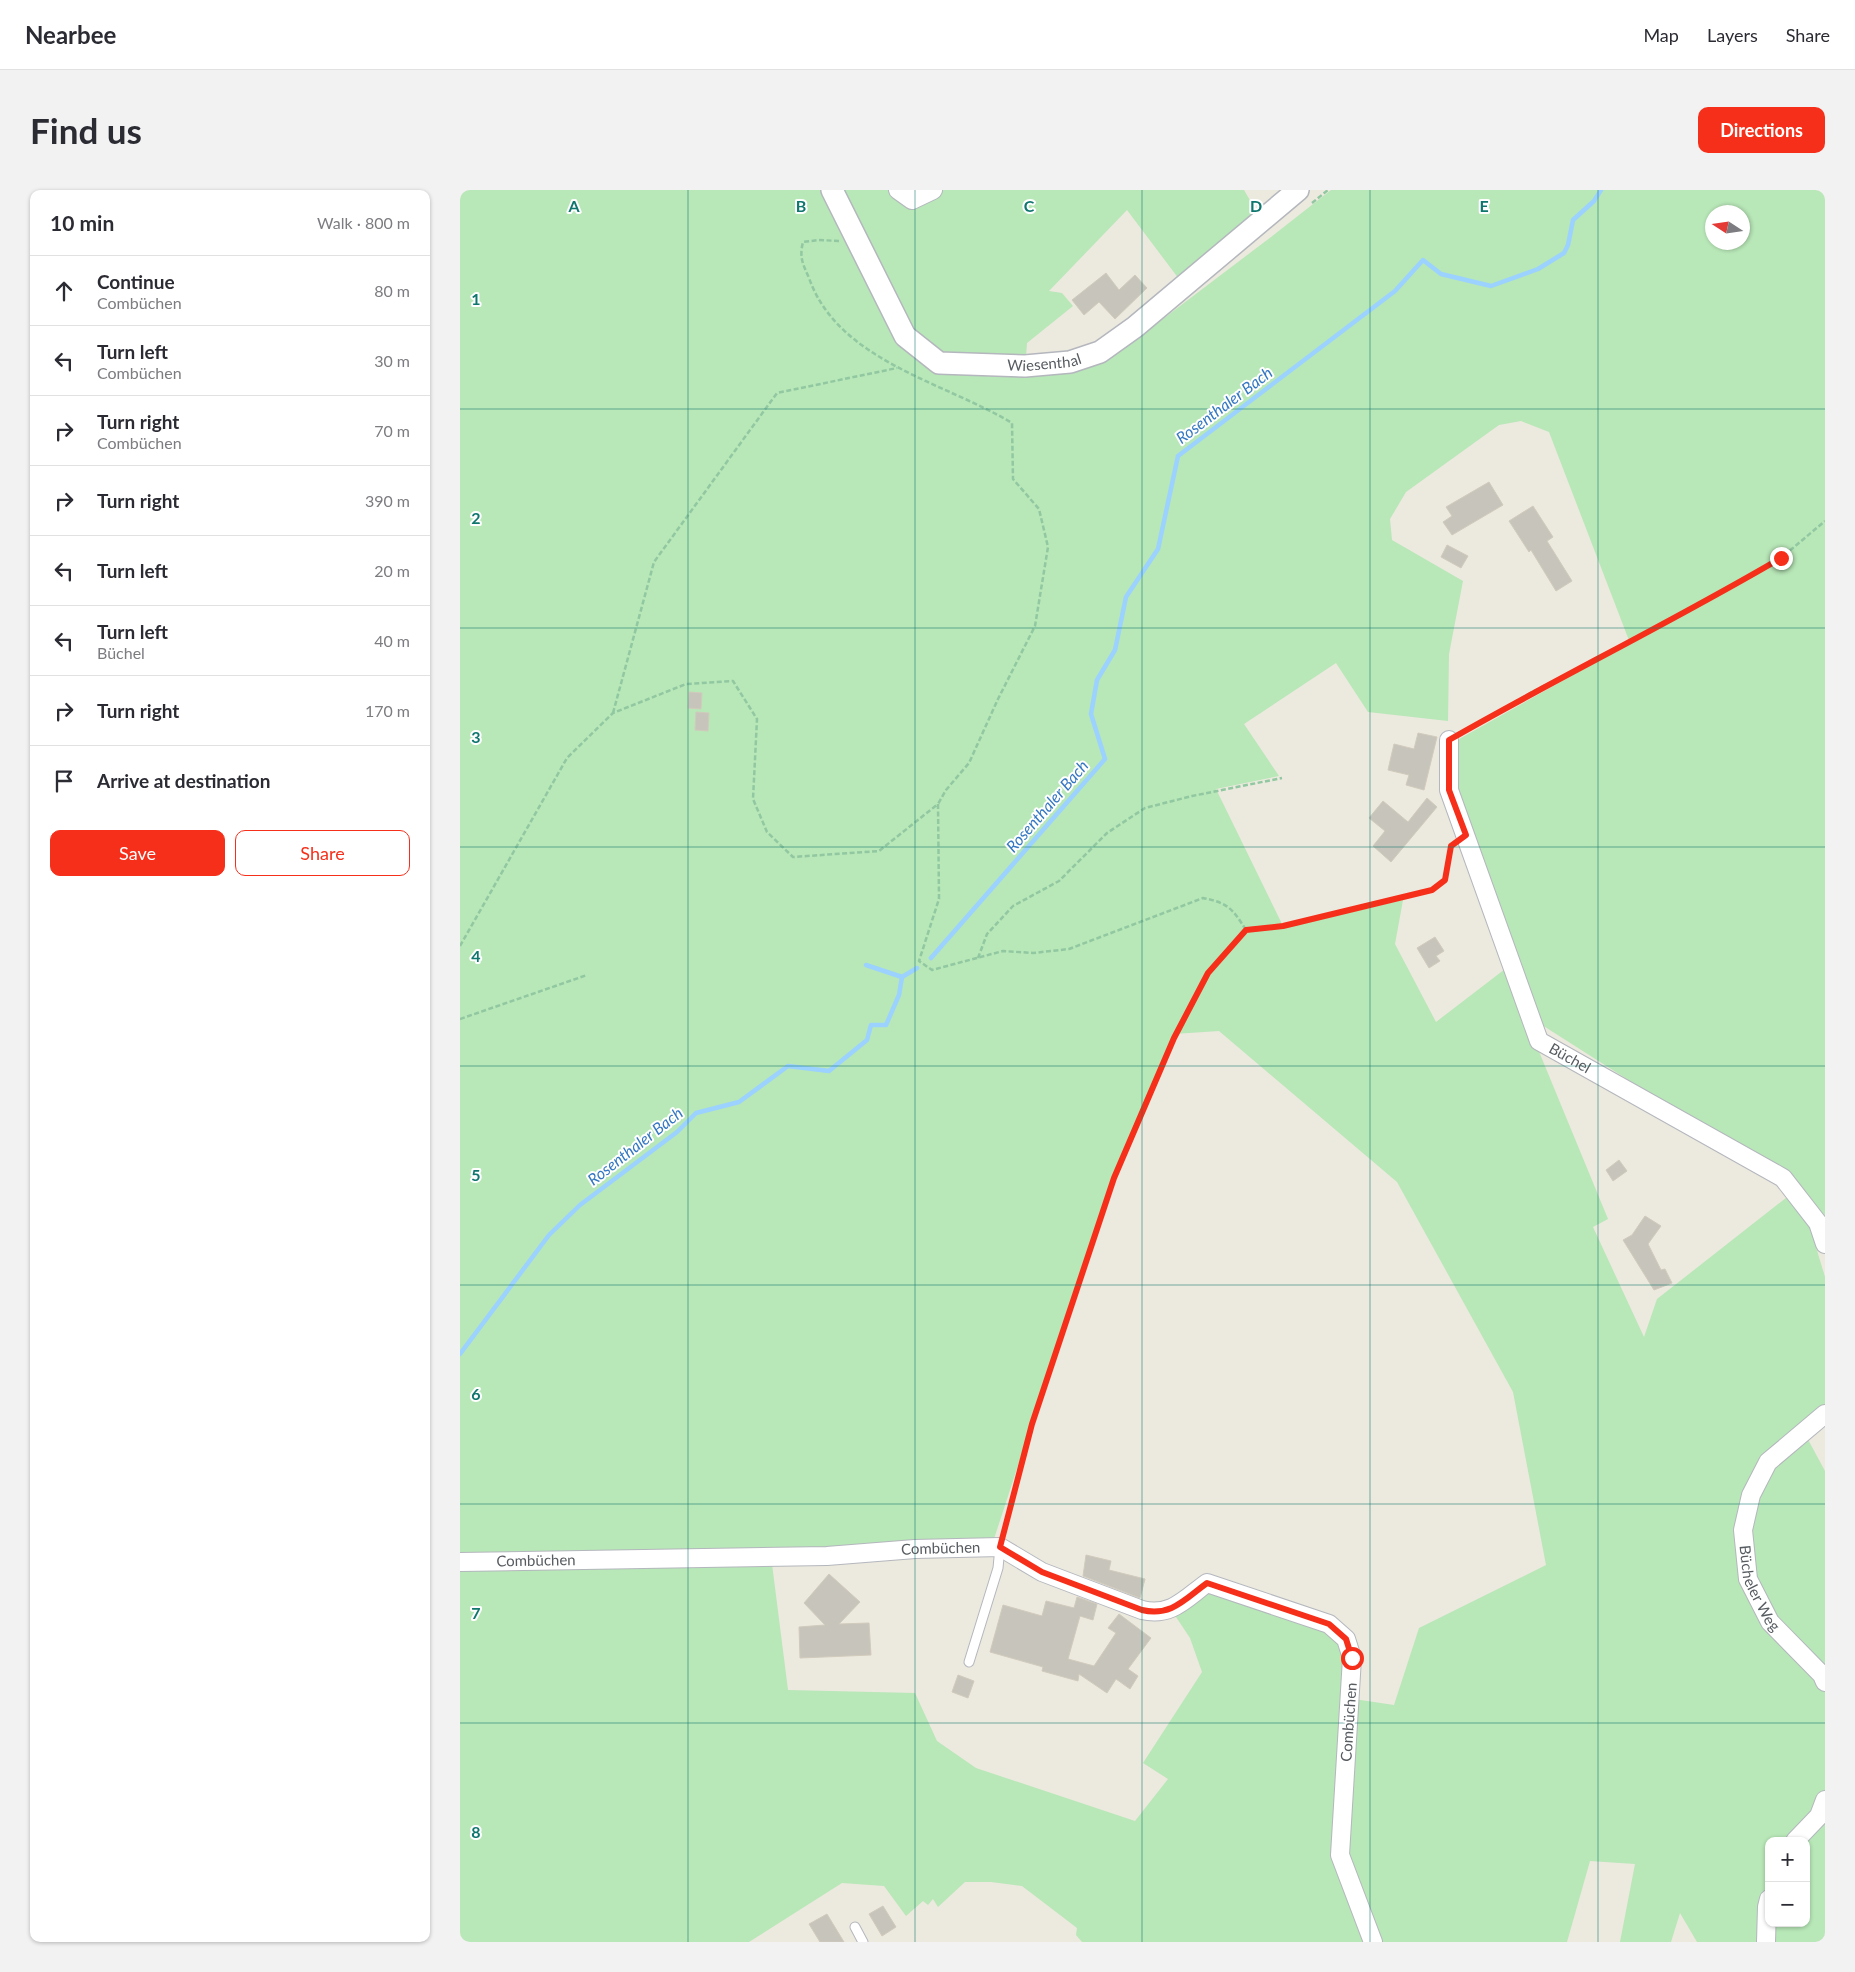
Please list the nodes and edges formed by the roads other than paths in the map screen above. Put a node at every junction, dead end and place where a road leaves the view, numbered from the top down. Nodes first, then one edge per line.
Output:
1 (832, 190) edge
2 (898, 190) edge
3 (933, 190) edge
4 (1298, 190) edge
5 (1449, 740) road end
6 (1825, 1244) edge
7 (1825, 1414) edge
8 (1000, 1547) junction
9 (460, 1562) edge
10 (969, 1662) dead end
11 (1825, 1682) edge
12 (1825, 1800) edge
13 (1799, 1837) edge
14 (855, 1926) dead end
15 (1766, 1927) edge
16 (863, 1942) edge
17 (1374, 1942) edge
18 (1766, 1942) edge

1 - 4 street, Wiesenthal
2 - 3 street
5 - 6 street, Büchel
7 - 11 street, Bücheler Weg
8 - 9 street, Combüchen
8 - 10 lane
8 - 17 street, Combüchen
12 - 13 street
14 - 16 lane
15 - 18 street

